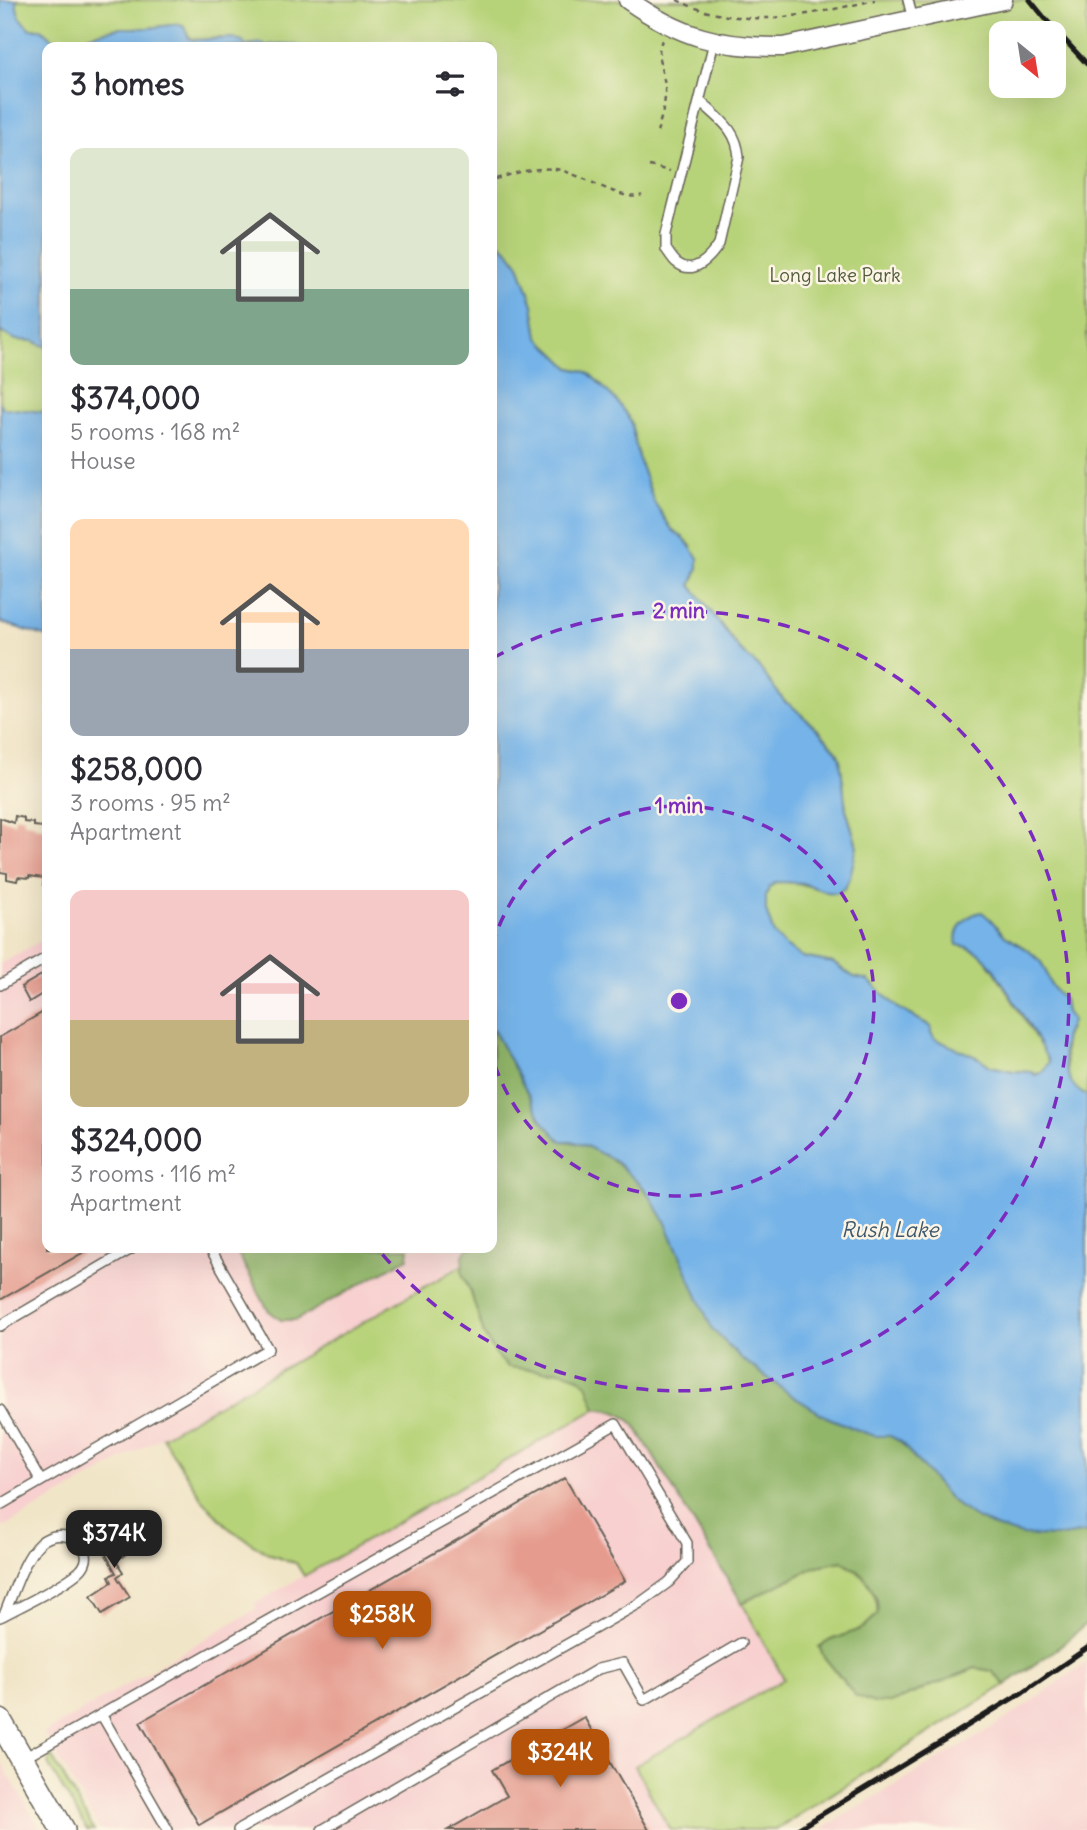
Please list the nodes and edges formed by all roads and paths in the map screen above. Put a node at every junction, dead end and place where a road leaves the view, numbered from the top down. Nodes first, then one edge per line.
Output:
1 (628, 0) edge
2 (677, 0) edge
3 (875, 0) edge
4 (908, 0) edge
5 (1003, 0) edge
6 (913, 20) junction
7 (665, 34) dead end
8 (714, 42) junction
9 (700, 101) junction
10 (657, 132) dead end
11 (649, 166) dead end
12 (681, 174) junction
13 (497, 179) edge
14 (642, 195) dead end
15 (42, 960) edge
16 (0, 985) edge
17 (124, 1253) edge
18 (213, 1253) edge
19 (0, 1326) edge
20 (0, 1410) edge
21 (41, 1481) junction
22 (0, 1505) edge
23 (2, 1616) edge
24 (741, 1643) dead end
25 (101, 1714) junction
26 (0, 1721) edge
27 (22, 1759) junction
28 (58, 1828) edge
29 (168, 1830) edge
30 (238, 1830) edge
31 (322, 1830) edge

1 - 8 street
2 - 3 path
4 - 6 lane
5 - 6 street
6 - 8 street
7 - 10 path
8 - 9 lane
9 - 12 lane
9 - 12 lane
11 - 12 path
13 - 14 path
15 - 16 lane
17 - 19 lane
18 - 21 lane
20 - 21 lane
21 - 22 lane
23 - 23 lane
24 - 31 lane
25 - 27 lane
25 - 29 lane
25 - 30 lane
26 - 27 street
27 - 28 street

